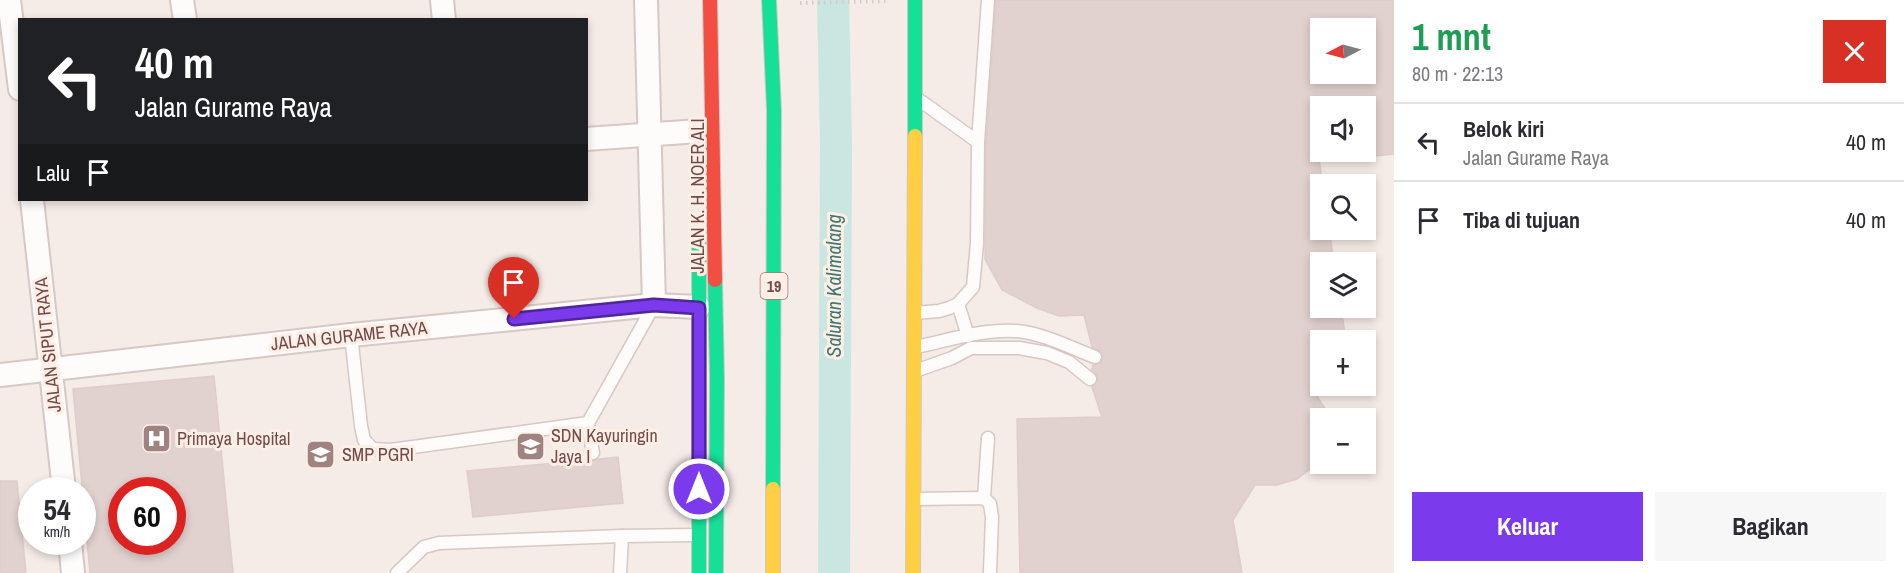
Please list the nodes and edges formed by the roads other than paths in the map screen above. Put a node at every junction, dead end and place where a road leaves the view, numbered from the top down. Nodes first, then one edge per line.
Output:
1 (9, 0) edge
2 (182, 0) edge
3 (441, 0) edge
4 (646, 0) edge
5 (710, 0) edge
6 (769, 0) edge
7 (915, 0) edge
8 (988, 0) edge
9 (185, 18) edge
10 (444, 18) edge
11 (18, 73) edge
12 (915, 97) junction
13 (698, 107) dead end
14 (699, 131) junction
15 (650, 135) junction
16 (588, 139) edge
17 (978, 142) junction
18 (699, 155) dead end
19 (32, 201) edge
20 (699, 225) dead end
21 (958, 304) junction
22 (654, 305) junction
23 (699, 308) junction
24 (914, 314) junction
25 (351, 335) junction
26 (968, 336) junction
27 (914, 347) junction
28 (1095, 357) dead end
29 (51, 369) junction
30 (914, 371) junction
31 (0, 375) edge
32 (1090, 379) dead end
33 (588, 423) junction
34 (988, 438) dead end
35 (593, 453) dead end
36 (63, 477) edge
37 (984, 498) junction
38 (914, 499) junction
39 (699, 534) junction
40 (622, 536) junction
41 (71, 555) edge
42 (73, 573) edge
43 (397, 573) edge
44 (620, 573) edge
45 (699, 573) edge
46 (716, 573) edge
47 (773, 573) edge
48 (913, 573) edge
49 (990, 573) edge

1 - 11 street
2 - 9 street
3 - 10 street
4 - 15 street
5 - 46 main road
6 - 47 main road, 19, bridge
7 - 12 main road
8 - 17 lane
12 - 17 lane
12 - 24 main road
13 - 14 main road, JALAN K. H. NOER ALI
14 - 15 street
14 - 18 main road, JALAN K. H. NOER ALI
15 - 16 street
15 - 22 street
17 - 21 lane
19 - 29 street, JALAN SIPUT RAYA
20 - 23 main road, JALAN K. H. NOER ALI
21 - 24 lane
21 - 26 lane
22 - 23 street, JALAN GURAME RAYA
22 - 25 street, JALAN GURAME RAYA
22 - 33 lane
23 - 39 main road, JALAN K. H. NOER ALI
24 - 27 main road
25 - 29 street, JALAN GURAME RAYA
25 - 33 lane
26 - 27 lane
26 - 28 lane
27 - 30 main road
29 - 31 street, JALAN GURAME RAYA
29 - 36 street, JALAN SIPUT RAYA
30 - 32 lane
30 - 38 main road
33 - 35 lane
34 - 37 lane
37 - 38 lane
37 - 49 lane
38 - 48 main road
39 - 40 lane
39 - 45 main road, JALAN K. H. NOER ALI
40 - 43 lane
40 - 44 lane
41 - 42 street

